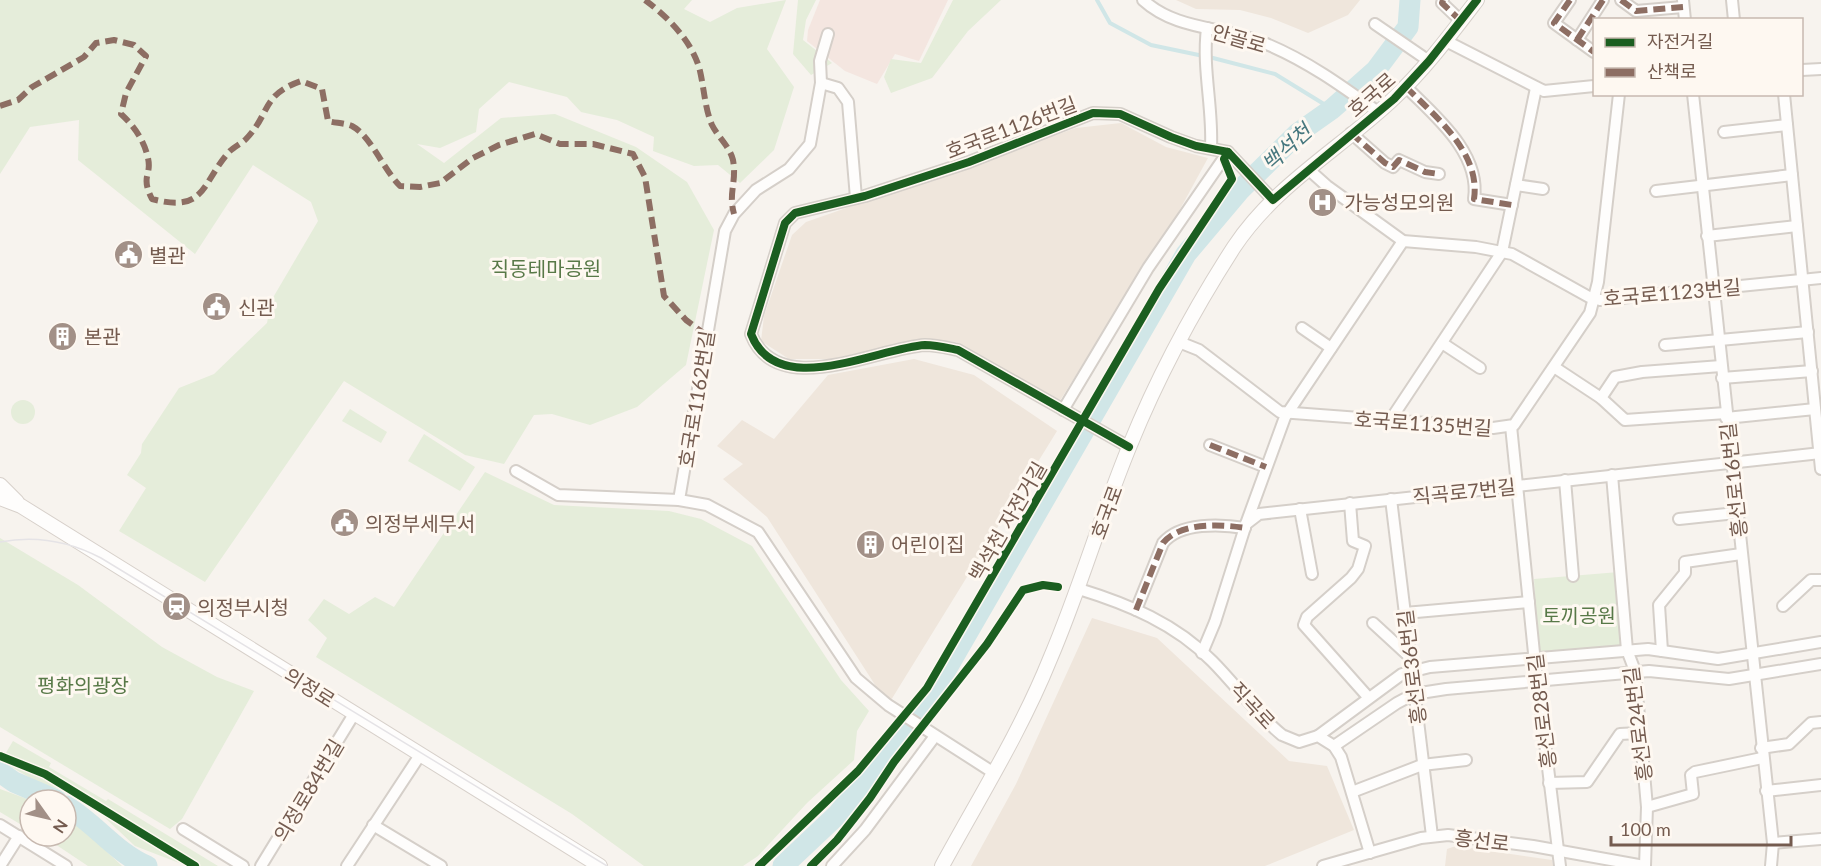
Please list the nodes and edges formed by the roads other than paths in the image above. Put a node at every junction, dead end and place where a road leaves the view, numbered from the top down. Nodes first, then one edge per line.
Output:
1 (1143, 0) edge
2 (1443, 0) edge
3 (1478, 0) edge
4 (1570, 0) edge
5 (1603, 0) edge
6 (1621, 0) edge
7 (1732, 0) edge
8 (1683, 4) edge
9 (1734, 18) edge
10 (1461, 21) junction
11 (1375, 24) dead end
12 (1207, 28) junction
13 (828, 34) dead end
14 (1446, 40) junction
15 (1577, 40) junction
16 (1593, 51) edge
17 (1429, 61) junction
18 (1821, 69) edge
19 (1803, 70) edge
20 (821, 83) junction
21 (1593, 86) edge
22 (1406, 87) junction
23 (1536, 88) junction
24 (1619, 96) edge
25 (1692, 96) edge
26 (1784, 96) edge
27 (1378, 112) junction
28 (1787, 125) junction
29 (1724, 132) dead end
30 (1352, 133) junction
31 (1211, 147) junction
32 (1231, 155) junction
33 (1308, 169) junction
34 (1439, 174) dead end
35 (1792, 175) junction
36 (1516, 185) junction
37 (1701, 185) junction
38 (1543, 189) dead end
39 (1656, 191) dead end
40 (856, 198) junction
41 (1274, 200) junction
42 (1512, 205) junction
43 (1797, 226) junction
44 (1707, 236) junction
45 (1403, 241) junction
46 (1502, 252) junction
47 (1821, 278) edge
48 (1803, 280) junction
49 (1713, 289) junction
50 (1593, 298) junction
51 (1302, 328) dead end
52 (1808, 332) junction
53 (1718, 340) junction
54 (1179, 342) junction
55 (1442, 343) junction
56 (1665, 345) dead end
57 (1331, 348) junction
58 (1721, 366) junction
59 (1554, 367) junction
60 (1480, 368) dead end
61 (1812, 371) junction
62 (1722, 378) junction
63 (1601, 398) junction
64 (1815, 409) junction
65 (1063, 410) junction
66 (1288, 412) junction
67 (1726, 415) junction
68 (1392, 422) junction
69 (1511, 426) junction
70 (1210, 445) dead end
71 (1129, 447) junction
72 (1820, 453) edge
73 (1731, 462) junction
74 (1266, 467) junction
75 (1821, 470) edge
76 (516, 471) dead end
77 (1612, 475) junction
78 (1565, 480) junction
79 (0, 485) edge
80 (1518, 485) junction
81 (0, 498) edge
82 (1391, 498) junction
83 (679, 500) junction
84 (1350, 503) junction
85 (21, 506) junction
86 (1300, 509) junction
87 (1736, 513) junction
88 (1679, 519) dead end
89 (1246, 526) junction
90 (1741, 554) junction
91 (1312, 573) dead end
92 (1573, 576) dead end
93 (1821, 580) edge
94 (1079, 589) junction
95 (1529, 602) junction
96 (1783, 606) dead end
97 (1136, 610) junction
98 (1405, 613) junction
99 (1373, 622) dead end
100 (1821, 642) edge
101 (1627, 650) junction
102 (1662, 651) junction
103 (1203, 653) junction
104 (1751, 653) junction
105 (1410, 657) junction
106 (1534, 659) junction
107 (1821, 664) edge
108 (1411, 671) junction
109 (1635, 671) junction
110 (1754, 675) junction
111 (1537, 681) junction
112 (1414, 694) junction
113 (1368, 697) junction
114 (354, 714) junction
115 (1821, 722) edge
116 (1639, 733) junction
117 (935, 736) junction
118 (1318, 736) junction
119 (1334, 746) junction
120 (1762, 753) junction
121 (420, 755) junction
122 (1466, 760) dead end
123 (1422, 765) junction
124 (994, 773) junction
125 (1549, 783) junction
126 (1821, 785) edge
127 (1766, 791) junction
128 (1352, 792) junction
129 (1647, 807) junction
130 (0, 825) edge
131 (373, 825) junction
132 (183, 829) dead end
133 (18, 835) edge
134 (1432, 836) junction
135 (18, 838) edge
136 (1821, 839) edge
137 (1773, 843) junction
138 (38, 848) edge
139 (1560, 852) junction
140 (1370, 853) junction
141 (1327, 865) edge
142 (0, 866) edge
143 (66, 866) edge
144 (243, 866) edge
145 (261, 866) edge
146 (347, 866) edge
147 (441, 866) edge
148 (600, 866) edge
149 (832, 866) edge
150 (942, 866) edge
151 (1560, 866) edge
152 (1645, 866) edge
153 (1771, 866) edge

1 - 12 street, 안골로
2 - 10 street
3 - 10 street, 호국로
4 - 15 street
5 - 15 street
6 - 8 street
7 - 9 street
10 - 14 street, 호국로
11 - 17 street
12 - 27 street, 안골로
12 - 31 street
13 - 20 street, 호국로1162번길
14 - 17 street, 호국로
14 - 23 street
15 - 16 street
17 - 22 street, 호국로
18 - 19 street
20 - 40 street
20 - 83 street, 호국로1162번길
21 - 23 street
22 - 27 street, 호국로
22 - 42 street
23 - 36 street
24 - 50 street, 호국로1135번길
25 - 37 street, 흥선로16번길
26 - 28 street
27 - 30 street, 호국로
28 - 29 street
28 - 35 street
30 - 33 street, 호국로
30 - 34 street
31 - 32 street, 호국로1126번길
31 - 40 street, 호국로1126번길
32 - 41 street
32 - 65 street
33 - 41 street, 호국로
33 - 45 street
35 - 37 street
35 - 43 street
36 - 38 street
36 - 42 street
37 - 39 street
37 - 44 street, 흥선로16번길
40 - 65 street, 호국로1126번길
41 - 54 street, 호국로
42 - 46 street
43 - 44 street
43 - 48 street
44 - 49 street, 흥선로16번길
45 - 46 street, 호국로1123번길
45 - 57 street
46 - 50 street, 호국로1123번길
46 - 55 street
47 - 48 street, 호국로1123번길
48 - 49 street, 호국로1123번길
48 - 52 street
49 - 50 street, 호국로1123번길
49 - 53 street, 흥선로16번길
50 - 59 street, 호국로1135번길
51 - 57 street
52 - 53 street
52 - 61 street
53 - 56 street
53 - 58 street, 흥선로16번길
54 - 66 street, 호국로1135번길
54 - 71 street, 호국로
55 - 60 street
55 - 68 street
57 - 66 street
58 - 62 street, 흥선로16번길
58 - 63 street
59 - 63 street
59 - 69 street, 호국로1135번길
61 - 62 street
61 - 64 street
62 - 67 street, 흥선로16번길
63 - 67 street
64 - 67 street
64 - 72 street
65 - 71 street
66 - 68 street, 호국로1135번길
66 - 74 street
67 - 73 street, 흥선로16번길
68 - 69 street, 호국로1135번길
69 - 80 street, 흥선로28번길
70 - 74 street
71 - 94 street, 호국로
72 - 73 street, 직곡로7번길
72 - 75 street
73 - 77 street, 직곡로7번길
73 - 87 street, 흥선로16번길
74 - 89 street
76 - 83 street
77 - 78 street, 직곡로7번길
77 - 101 street, 흥선로24번길
78 - 80 street, 직곡로7번길
78 - 92 street
79 - 85 street, 의정로
80 - 82 street, 직곡로7번길
80 - 95 street, 흥선로28번길
81 - 85 street, 의정로
82 - 84 street, 직곡로7번길
82 - 98 street, 흥선로36번길
83 - 117 street
84 - 86 street, 직곡로7번길
84 - 113 street
85 - 114 street, 의정로
86 - 89 street, 직곡로7번길
86 - 91 street
87 - 88 street
87 - 90 street, 흥선로16번길
89 - 97 street
89 - 103 street
90 - 102 street
90 - 104 street, 흥선로16번길
93 - 96 street
94 - 97 street, 직곡로
94 - 124 street, 호국로
95 - 98 street
95 - 106 street, 흥선로28번길
97 - 103 street, 직곡로
98 - 105 street, 흥선로36번길
99 - 105 street
100 - 104 street
101 - 102 street
101 - 106 street
101 - 109 street, 흥선로24번길
102 - 104 street
103 - 118 street, 직곡로
104 - 110 street, 흥선로16번길
105 - 108 street, 흥선로36번길
106 - 108 street
106 - 111 street, 흥선로28번길
107 - 110 street
108 - 112 street, 흥선로36번길
108 - 113 street
109 - 110 street
109 - 111 street
109 - 116 street, 흥선로24번길
110 - 120 street, 흥선로16번길
111 - 112 street
111 - 125 street, 흥선로28번길
112 - 119 street
112 - 123 street, 흥선로36번길
113 - 118 street
114 - 121 street, 의정로
114 - 145 street, 의정로84번길
115 - 120 street
116 - 125 street
116 - 129 street, 흥선로24번길
117 - 124 street
117 - 149 street
118 - 119 street
119 - 128 street
120 - 127 street, 흥선로16번길
120 - 129 street
121 - 131 street
121 - 148 street, 의정로
122 - 123 street
123 - 128 street
123 - 134 street, 흥선로36번길
124 - 150 street, 호국로
125 - 139 street, 흥선로28번길
126 - 127 street
127 - 137 street, 흥선로16번길
128 - 140 street
129 - 152 street, 흥선로24번길
130 - 133 street
131 - 146 street
131 - 147 street
132 - 144 street
134 - 139 street, 흥선로
134 - 140 street, 흥선로
135 - 142 street
136 - 137 street
137 - 153 street, 흥선로16번길
138 - 143 street
139 - 151 street, 흥선로28번길
139 - 152 street, 흥선로
140 - 141 street, 흥선로

